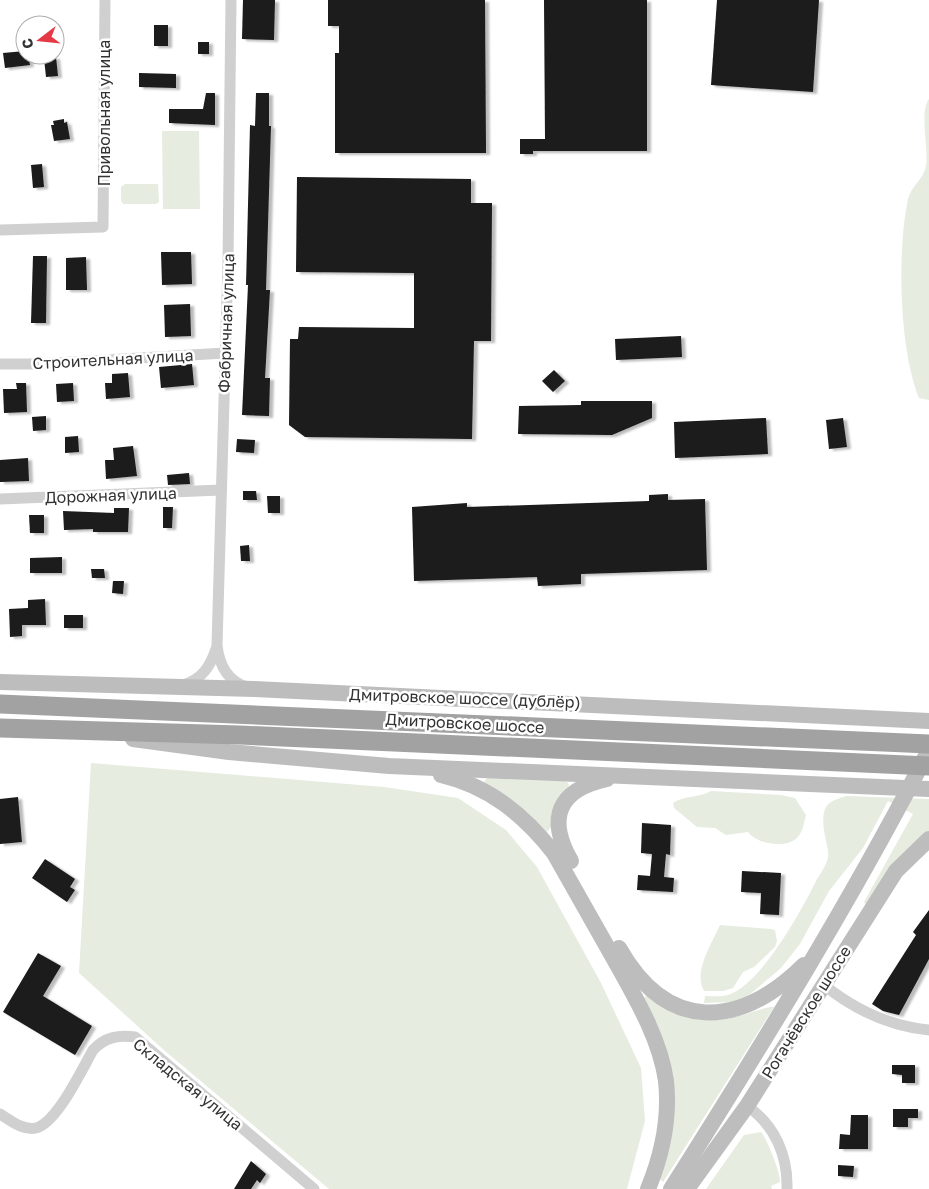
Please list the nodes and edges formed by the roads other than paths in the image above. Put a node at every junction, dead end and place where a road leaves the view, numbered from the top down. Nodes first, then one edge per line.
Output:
1 (105, 0) edge
2 (231, 0) edge
3 (0, 230) edge
4 (225, 354) junction
5 (0, 364) edge
6 (221, 490) junction
7 (0, 499) edge
8 (217, 645) junction
9 (0, 682) edge
10 (176, 687) junction
11 (254, 689) junction
12 (0, 704) edge
13 (929, 722) edge
14 (0, 728) edge
15 (68, 731) junction
16 (929, 744) edge
17 (929, 750) edge
18 (390, 766) junction
19 (929, 766) edge
20 (628, 776) junction
21 (929, 789) edge
22 (929, 839) edge
23 (818, 951) junction
24 (824, 986) junction
25 (929, 1030) edge
26 (747, 1106) junction
27 (0, 1114) edge
28 (314, 1189) edge
29 (648, 1189) edge
30 (671, 1189) edge
31 (687, 1189) edge
32 (787, 1189) edge

1 - 3 street, Привольная улица
2 - 4 street, Фабричная улица
4 - 5 street, Строительная улица
4 - 6 street, Фабричная улица
6 - 7 street, Дорожная улица
6 - 8 street, Фабричная улица
8 - 10 street, Фабричная улица
8 - 11 street, Фабричная улица
9 - 10 main road, Дмитровское шоссе (дублёр)
10 - 11 main road, Дмитровское шоссе (дублёр)
11 - 13 main road, Дмитровское шоссе (дублёр)
12 - 16 highway, Дмитровское шоссе
14 - 15 highway, Дмитровское шоссе
15 - 18 main road
15 - 19 highway, Дмитровское шоссе
17 - 23 main road
18 - 20 main road
18 - 29 main road
20 - 21 main road
20 - 23 main road
22 - 24 main road, Рогачёвское шоссе
23 - 30 main road
24 - 25 street
24 - 26 main road, Рогачёвское шоссе
26 - 31 main road, Рогачёвское шоссе
26 - 32 street
27 - 28 street, Складская улица

